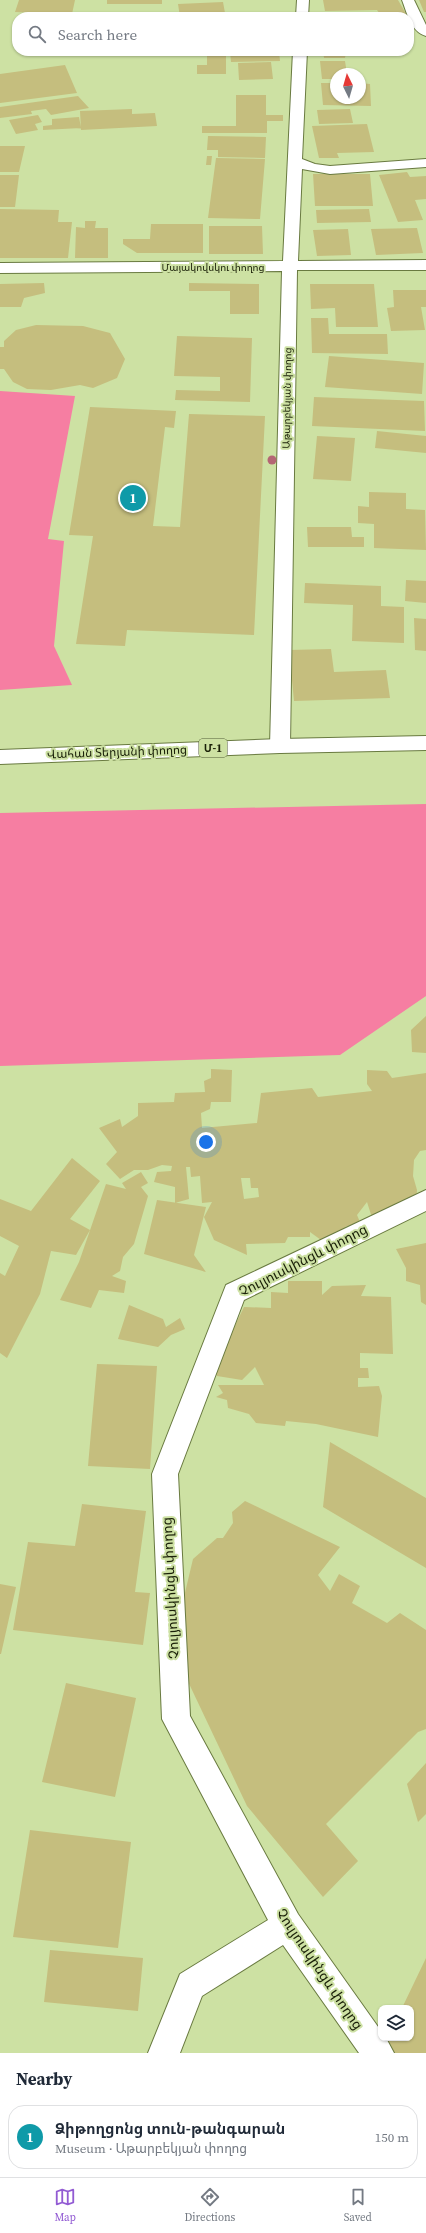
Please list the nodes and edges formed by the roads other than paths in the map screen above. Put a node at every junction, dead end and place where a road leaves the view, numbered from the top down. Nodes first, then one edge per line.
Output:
1 (303, 0) edge
2 (408, 0) edge
3 (302, 12) edge
4 (413, 12) edge
5 (414, 14) edge
6 (426, 32) edge
7 (300, 56) edge
8 (295, 161) junction
9 (426, 163) edge
10 (426, 265) edge
11 (290, 266) junction
12 (0, 268) edge
13 (426, 743) edge
14 (280, 746) junction
15 (0, 757) edge
16 (426, 1200) edge
17 (287, 1925) junction
18 (164, 2053) edge
19 (378, 2053) edge

1 - 3 main road
2 - 4 main road
5 - 6 main road
7 - 8 main road, Աթարբեկյան փողոց
8 - 9 main road
8 - 11 main road, Աթարբեկյան փողոց
10 - 11 main road, Մայակովսկու փողոց
11 - 12 main road, Մայակովսկու փողոց
11 - 14 main road, Աթարբեկյան փողոց
13 - 14 main road, Վահան Տերյանի փողոց / Մ-1
14 - 15 main road, Վահան Տերյանի փողոց / Մ-1
16 - 17 main road, Չուլյուսկինցև փողոց
17 - 18 main road
17 - 19 main road, Չուլյուսկինցև փողոց

